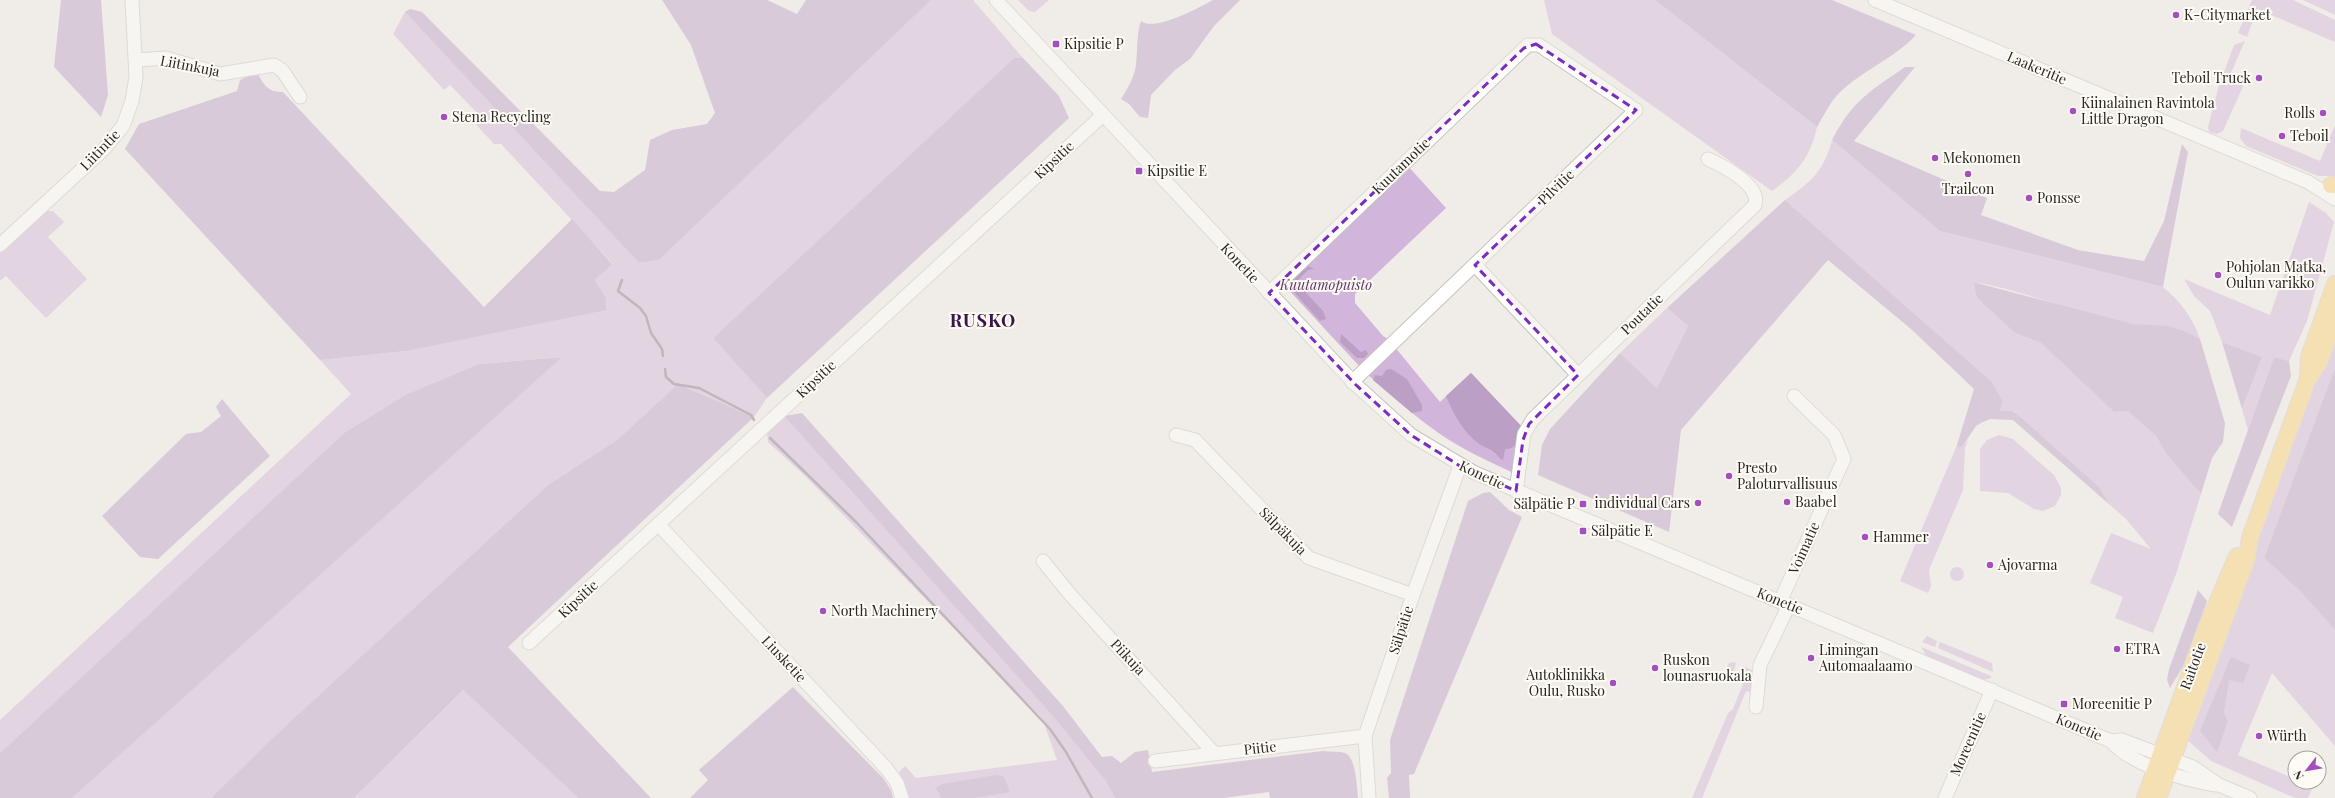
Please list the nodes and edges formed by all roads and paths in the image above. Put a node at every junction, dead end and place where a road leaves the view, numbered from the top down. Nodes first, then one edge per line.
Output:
1 (132, 0) edge
2 (996, 0) edge
3 (1875, 0) edge
4 (1536, 44) joint
5 (136, 60) junction
6 (300, 97) dead end
7 (1103, 115) junction
8 (1708, 159) dead end
9 (2334, 189) edge
10 (0, 245) edge
11 (1475, 265) junction
12 (2335, 284) edge
13 (1269, 293) junction
14 (2335, 318) edge
15 (1578, 375) junction
16 (2308, 381) junction
17 (1352, 382) junction
18 (1794, 396) dead end
19 (1176, 435) dead end
20 (1460, 466) junction
21 (1516, 491) junction
22 (658, 524) junction
23 (1043, 562) dead end
24 (1413, 595) junction
25 (1785, 603) junction
26 (529, 644) dead end
27 (1992, 690) junction
28 (1756, 707) dead end
29 (1365, 736) junction
30 (1214, 753) junction
31 (1155, 761) dead end
32 (2164, 763) junction
33 (902, 798) edge
34 (1369, 798) edge
35 (1945, 798) edge
36 (2145, 798) edge
37 (2158, 798) edge
38 (2250, 798) edge

1 - 5 street, Liitintie
2 - 7 street, Konetie
3 - 9 street, Laakeritie
4 - 11 street, Pilvitie
4 - 13 street, Kuutamotie
5 - 6 street, Liitinkuja
5 - 10 street, Liitintie
7 - 13 street, Konetie
7 - 22 street, Kipsitie
8 - 15 street, Poutatie
11 - 15 street
11 - 17 street, Pilvitie
12 - 16 main road, Raitotie
13 - 17 street, Konetie
14 - 16 main road, Raitotie
15 - 21 street, Poutatie
16 - 32 main road, Raitotie
17 - 20 street, Konetie
18 - 25 street, Voimatie
19 - 24 street, Sälpäkuja
20 - 21 street, Konetie
20 - 24 street, Sälpätie
21 - 25 street, Konetie
22 - 26 street, Kipsitie
22 - 33 street, Liusketie
23 - 30 street, Piikuja
24 - 29 street, Sälpätie
25 - 27 street, Konetie
25 - 28 street, Voimatie
27 - 32 street, Konetie
27 - 35 street, Moreenitie
29 - 30 street, Piitie
29 - 34 street, Sälpätie
30 - 31 street, Piitie
32 - 36 main road, Raitotie
32 - 37 main road, Raitotie
32 - 38 street, Konetie

